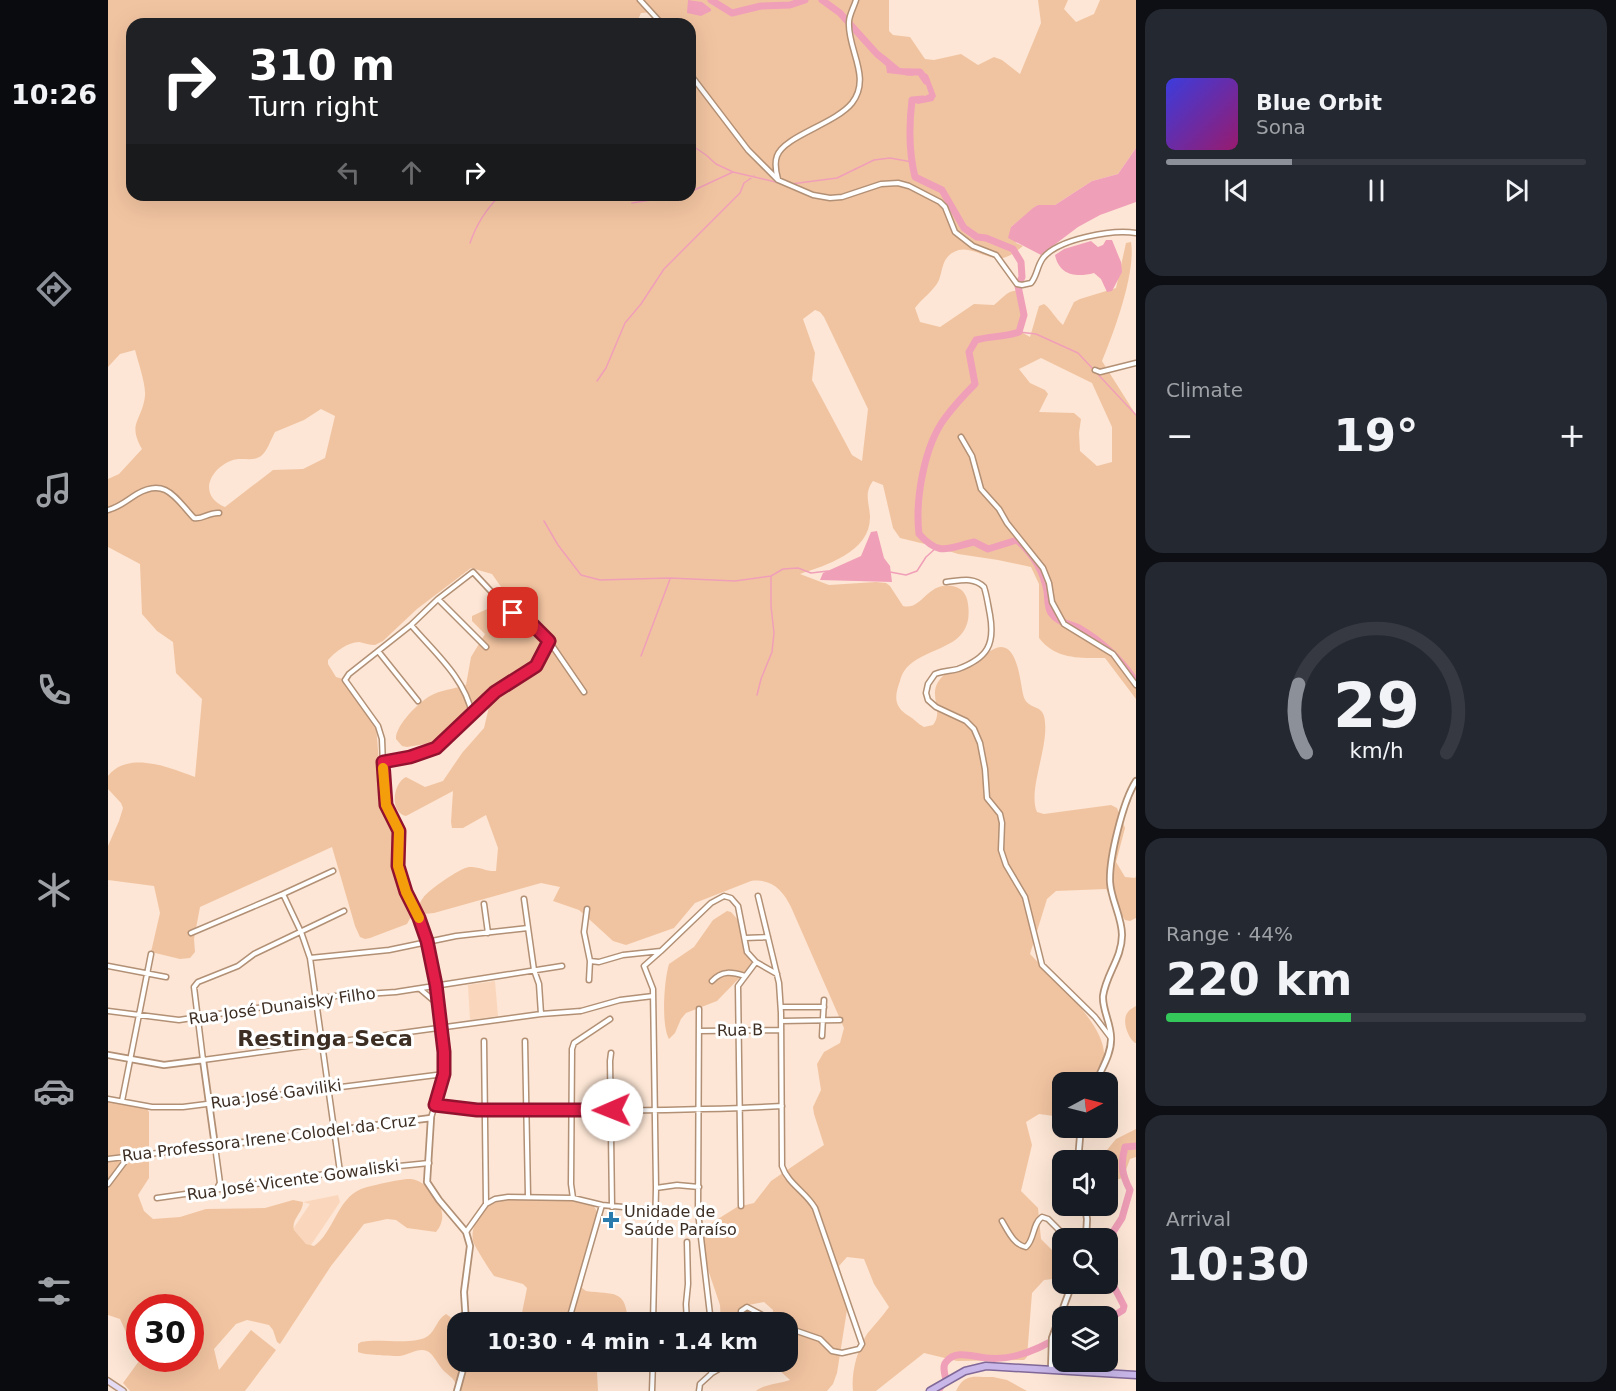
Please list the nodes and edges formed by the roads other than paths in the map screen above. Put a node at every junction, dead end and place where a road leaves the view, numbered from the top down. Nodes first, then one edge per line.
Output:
1 (640, 0) edge
2 (856, 0) edge
3 (656, 18) edge
4 (696, 82) edge
5 (778, 180) junction
6 (1136, 233) edge
7 (1136, 363) edge
8 (1095, 370) dead end
9 (961, 437) dead end
10 (108, 510) edge
11 (219, 513) dead end
12 (946, 582) dead end
13 (438, 599) junction
14 (411, 625) junction
15 (549, 641) junction
16 (486, 647) dead end
17 (378, 651) junction
18 (1136, 685) edge
19 (584, 692) dead end
20 (418, 701) dead end
21 (472, 714) junction
22 (383, 762) junction
23 (1136, 781) edge
24 (333, 870) dead end
25 (283, 894) junction
26 (758, 896) dead end
27 (524, 899) dead end
28 (483, 904) dead end
29 (587, 909) dead end
30 (344, 911) dead end
31 (528, 928) junction
32 (301, 932) junction
33 (191, 933) dead end
34 (488, 933) junction
35 (768, 937) junction
36 (745, 938) junction
37 (427, 941) junction
38 (661, 951) junction
39 (151, 954) dead end
40 (310, 958) junction
41 (590, 961) junction
42 (756, 962) junction
43 (108, 966) edge
44 (562, 966) dead end
45 (534, 970) junction
46 (148, 973) junction
47 (777, 974) junction
48 (745, 976) junction
49 (166, 977) dead end
50 (589, 980) dead end
51 (712, 981) dead end
52 (436, 985) junction
53 (419, 988) junction
54 (653, 996) junction
55 (315, 1000) junction
56 (824, 1000) dead end
57 (439, 1005) junction
58 (781, 1007) junction
59 (824, 1007) junction
60 (699, 1009) dead end
61 (108, 1011) edge
62 (541, 1014) junction
63 (139, 1016) junction
64 (196, 1019) junction
65 (610, 1019) dead end
66 (840, 1020) dead end
67 (781, 1021) junction
68 (824, 1022) junction
69 (441, 1028) junction
70 (739, 1030) junction
71 (782, 1030) junction
72 (699, 1031) junction
73 (822, 1036) dead end
74 (1112, 1040) junction
75 (484, 1041) dead end
76 (525, 1041) dead end
77 (322, 1042) junction
78 (611, 1053) dead end
79 (108, 1055) edge
80 (130, 1059) junction
81 (203, 1060) junction
82 (1101, 1072) edge
83 (444, 1074) junction
84 (329, 1087) junction
85 (108, 1099) edge
86 (122, 1101) junction
87 (209, 1103) junction
88 (435, 1105) junction
89 (782, 1106) junction
90 (740, 1108) junction
91 (486, 1110) junction
92 (612, 1110) junction
93 (654, 1110) junction
94 (698, 1110) junction
95 (526, 1111) junction
96 (571, 1111) junction
97 (430, 1118) junction
98 (334, 1130) junction
99 (215, 1146) junction
100 (129, 1156) junction
101 (108, 1159) edge
102 (429, 1163) junction
103 (340, 1172) junction
104 (108, 1184) edge
105 (699, 1187) junction
106 (656, 1188) junction
107 (215, 1191) junction
108 (528, 1196) junction
109 (157, 1198) dead end
110 (573, 1198) junction
111 (486, 1204) junction
112 (602, 1205) junction
113 (741, 1206) dead end
114 (612, 1207) junction
115 (655, 1210) junction
116 (1002, 1221) dead end
117 (1057, 1228) edge
118 (466, 1232) junction
119 (687, 1242) dead end
120 (1068, 1294) edge
121 (465, 1312) edge
122 (571, 1312) edge
123 (653, 1312) edge
124 (686, 1312) edge
125 (710, 1312) edge
126 (741, 1312) edge
127 (757, 1312) edge
128 (798, 1331) edge
129 (1051, 1370) junction
130 (462, 1372) edge
131 (653, 1372) edge
132 (714, 1372) edge
133 (711, 1374) joint
134 (1136, 1375) edge
135 (108, 1381) edge
136 (123, 1391) edge
137 (457, 1391) edge
138 (652, 1391) edge
139 (699, 1391) edge
140 (930, 1391) edge

1 - 3 street
2 - 5 street
4 - 5 street
5 - 6 street
7 - 8 street
9 - 18 street
10 - 11 street
12 - 74 street
13 - 14 street
13 - 15 street
13 - 16 street
14 - 17 street
14 - 21 street
15 - 19 street
15 - 21 street
17 - 20 street
17 - 22 street
21 - 22 street
22 - 37 street
23 - 74 street
24 - 25 street
25 - 32 street
25 - 33 street
26 - 35 street
27 - 31 street
28 - 34 street
29 - 41 street
30 - 32 street
31 - 34 street
31 - 45 street
32 - 40 street
32 - 64 street
34 - 37 street
35 - 36 street
35 - 47 street
36 - 38 street
36 - 42 street
37 - 40 street
37 - 52 street
38 - 41 street
38 - 54 street
39 - 46 street
40 - 55 street
41 - 50 street
42 - 47 street
42 - 48 street
43 - 46 street
44 - 45 street, Rua José Dunaisky Filho
45 - 52 street, Rua José Dunaisky Filho
45 - 62 street
46 - 49 street
46 - 63 street
47 - 58 street
48 - 51 street
48 - 70 street
52 - 53 street, Rua José Dunaisky Filho
52 - 57 street
53 - 55 street, Rua José Dunaisky Filho
53 - 57 street
54 - 62 street
54 - 93 street
55 - 64 street, Rua José Dunaisky Filho
55 - 77 street
56 - 59 street
57 - 69 street
58 - 59 street
58 - 67 street
59 - 68 street
60 - 72 street
61 - 63 street, Rua José Dunaisky Filho
62 - 69 street
63 - 64 street, Rua José Dunaisky Filho
63 - 80 street
64 - 81 street
65 - 96 street
66 - 68 street
67 - 68 street
67 - 71 street
68 - 73 street
69 - 77 street
69 - 83 street
70 - 71 street, Rua B
70 - 72 street, Rua B
70 - 90 street
71 - 89 street
72 - 94 street
74 - 82 street
75 - 91 street
76 - 95 street
77 - 81 street
77 - 84 street
78 - 92 street
79 - 80 street
80 - 81 street
80 - 86 street
81 - 87 street
83 - 84 street, Rua José Gaviliki
83 - 88 street
84 - 87 street, Rua José Gaviliki
84 - 98 street
85 - 86 street, Rua José Gaviliki
86 - 87 street, Rua José Gaviliki
87 - 99 street
88 - 91 street
88 - 97 street
89 - 90 street
89 - 128 street
90 - 94 street
90 - 113 street
91 - 95 street
91 - 111 street
92 - 93 street
92 - 96 street
92 - 114 street
93 - 94 street
93 - 106 street
94 - 105 street
95 - 96 street
95 - 108 street
96 - 110 street
97 - 98 street, Rua Professora Irene Colodel da Cruz
97 - 102 street
98 - 99 street, Rua Professora Irene Colodel da Cruz
98 - 103 street
99 - 100 street, Rua Professora Irene Colodel da Cruz
99 - 107 street
100 - 101 street, Rua Professora Irene Colodel da Cruz
100 - 104 street
102 - 103 street, Rua José Vicente Gowaliski
102 - 118 street
103 - 107 street, Rua José Vicente Gowaliski
105 - 106 street
105 - 125 street
106 - 115 street
107 - 109 street, Rua José Vicente Gowaliski
108 - 110 street
108 - 111 street
110 - 112 street
111 - 118 street
112 - 114 street
112 - 122 street
114 - 115 street
115 - 123 street
116 - 117 street
118 - 121 street
119 - 124 street
120 - 129 street
126 - 127 street
129 - 134 main road
129 - 140 main road
130 - 137 street
131 - 138 street
132 - 133 street
133 - 139 street
135 - 136 main road

